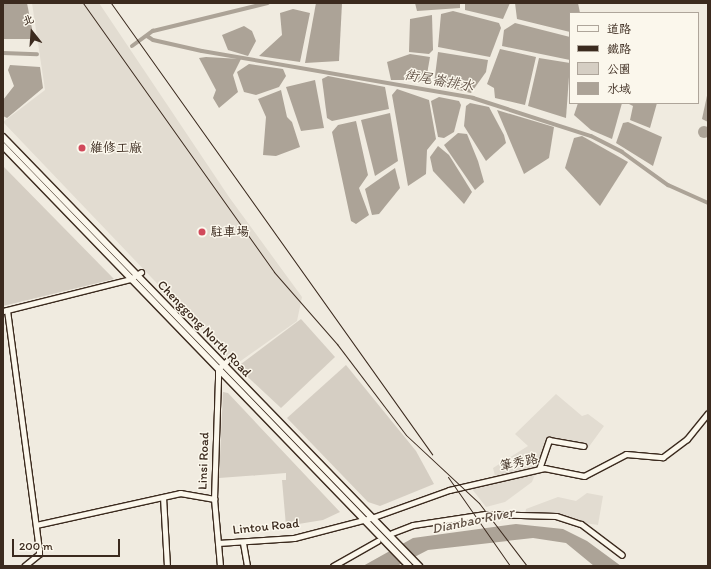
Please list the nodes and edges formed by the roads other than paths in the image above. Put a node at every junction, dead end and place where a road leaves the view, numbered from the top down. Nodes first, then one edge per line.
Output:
1 (3, 137) edge
2 (3, 146) edge
3 (138, 273) junction
4 (130, 279) junction
5 (5, 311) edge
6 (222, 364) junction
7 (708, 413) edge
8 (583, 446) dead end
9 (539, 469) junction
10 (163, 497) junction
11 (214, 499) junction
12 (371, 518) junction
13 (362, 519) junction
14 (36, 525) junction
15 (391, 535) junction
16 (377, 541) dead end
17 (218, 543) junction
18 (243, 543) junction
19 (622, 555) dead end
20 (418, 565) edge
21 (24, 566) edge
22 (167, 566) edge
23 (220, 566) edge
24 (247, 566) edge
25 (333, 566) edge
26 (409, 566) edge

1 - 3 main road, Chenggong North Road
2 - 4 main road, Chenggong North Road
3 - 4 street
3 - 6 main road, Chenggong North Road
4 - 5 street
4 - 6 main road, Chenggong North Road
5 - 14 street
6 - 11 street, Linsi Road
6 - 12 main road, Chenggong North Road
6 - 13 main road, Chenggong North Road
7 - 9 street, 筆秀路
8 - 9 street
9 - 12 street, 筆秀路
10 - 11 street
10 - 14 street
10 - 22 street
11 - 17 street, Linsi Road
12 - 13 street, 筆秀路
12 - 15 main road, Chenggong North Road
13 - 18 street, Lintou Road
13 - 26 main road, Chenggong North Road
14 - 21 street
15 - 19 street
15 - 20 main road, Chenggong North Road
16 - 25 street
17 - 18 street, Lintou Road
17 - 23 street, Linsi Road
18 - 24 street

